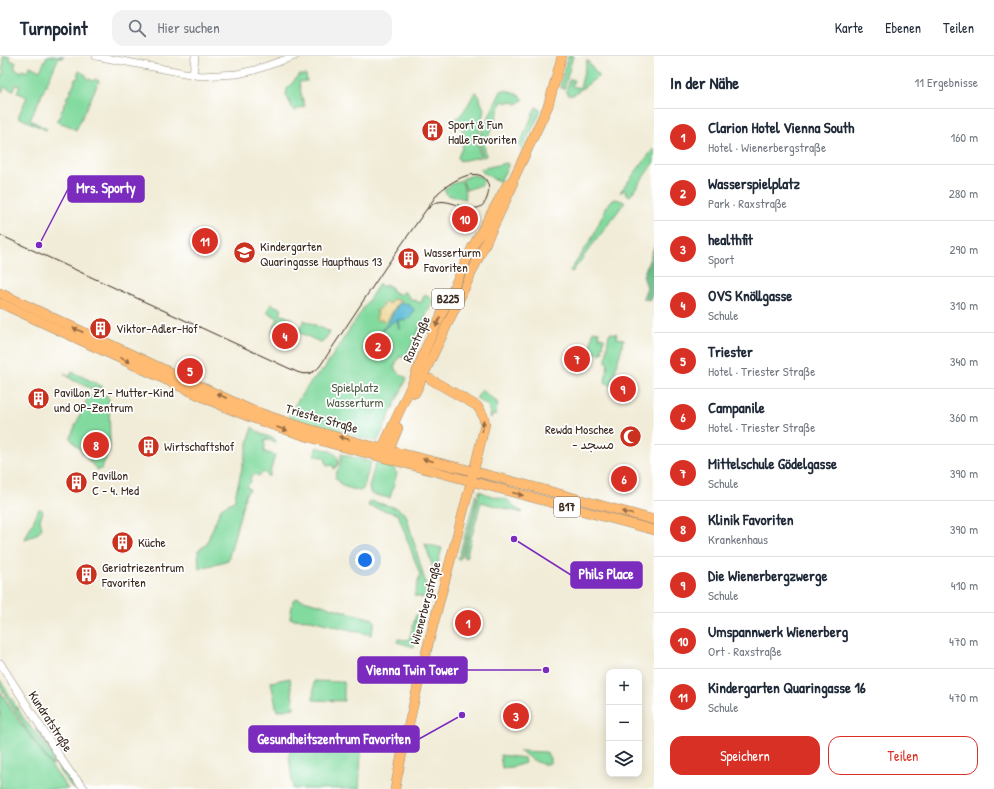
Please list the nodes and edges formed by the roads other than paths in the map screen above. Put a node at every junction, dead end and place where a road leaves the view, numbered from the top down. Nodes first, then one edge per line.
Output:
1 (96, 56) edge
2 (195, 56) edge
3 (295, 56) edge
4 (562, 56) edge
5 (193, 74) junction
6 (513, 180) junction
7 (0, 294) edge
8 (0, 303) edge
9 (421, 380) junction
10 (384, 454) junction
11 (474, 472) junction
12 (471, 481) junction
13 (654, 520) edge
14 (654, 530) edge
15 (0, 664) edge
16 (85, 789) edge
17 (395, 789) edge

1 - 5 street
2 - 5 street
3 - 5 street
4 - 6 main road, Raxstraße / B225
6 - 9 main road, Raxstraße / B225
6 -> 9 main road, Raxstraße / B225
10 -> 7 main road, Triester Straße / B17
8 -> 10 main road, Triester Straße / B17
9 - 10 main road, Raxstraße / B225
11 -> 9 main road, Wienerbergstraße
11 -> 10 main road, Triester Straße / B17
10 - 12 main road, Triester Straße / B17
11 - 12 main road, Wienerbergstraße
13 -> 11 main road, Triester Straße / B17
12 -> 14 main road, Triester Straße / B17
12 - 17 main road, Wienerbergstraße
15 - 16 street, Kundratstraße

